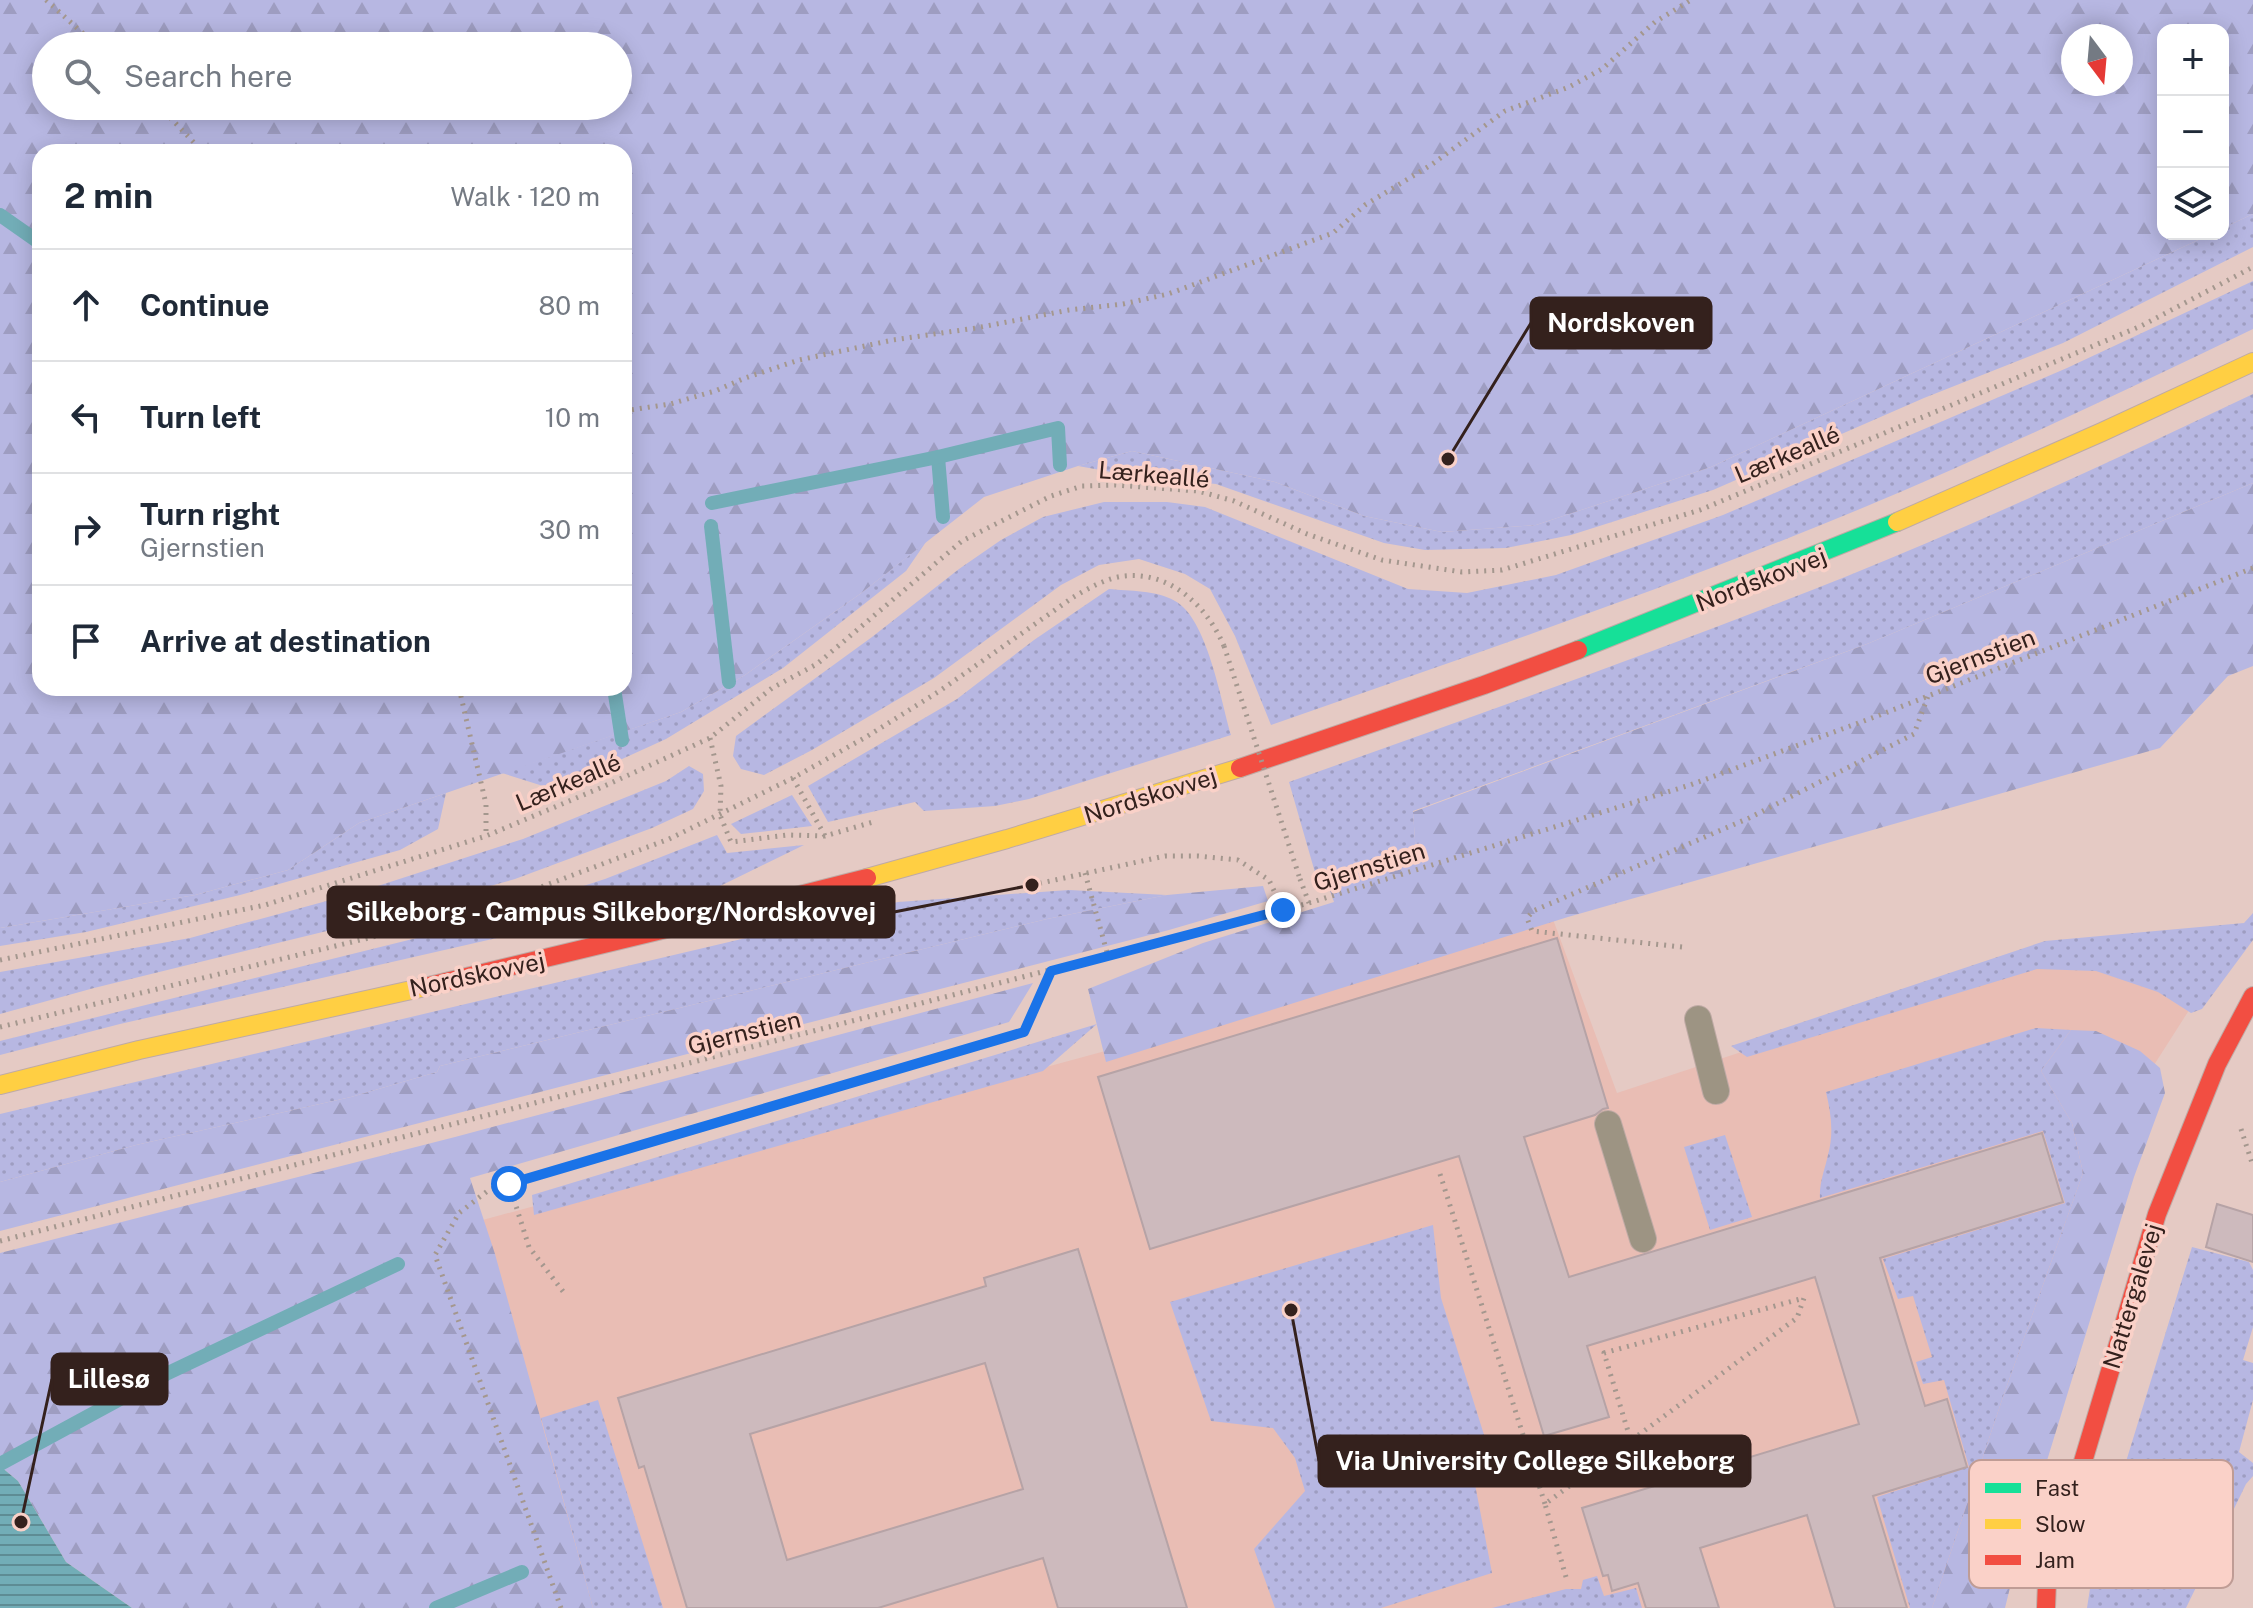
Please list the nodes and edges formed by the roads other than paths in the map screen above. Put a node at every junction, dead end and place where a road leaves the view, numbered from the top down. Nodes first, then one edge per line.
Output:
1 (2253, 362) edge
2 (2253, 996) edge
3 (1698, 1019) dead end
4 (0, 1085) edge
5 (1716, 1091) dead end
6 (1608, 1124) dead end
7 (1643, 1239) dead end
8 (2083, 1460) edge
9 (2047, 1588) edge
10 (2046, 1608) edge

1 - 4 street, Nordskovvej
2 - 8 street, Nattergalevej
3 - 5 lane
6 - 7 lane
9 - 10 street, Nattergalevej

